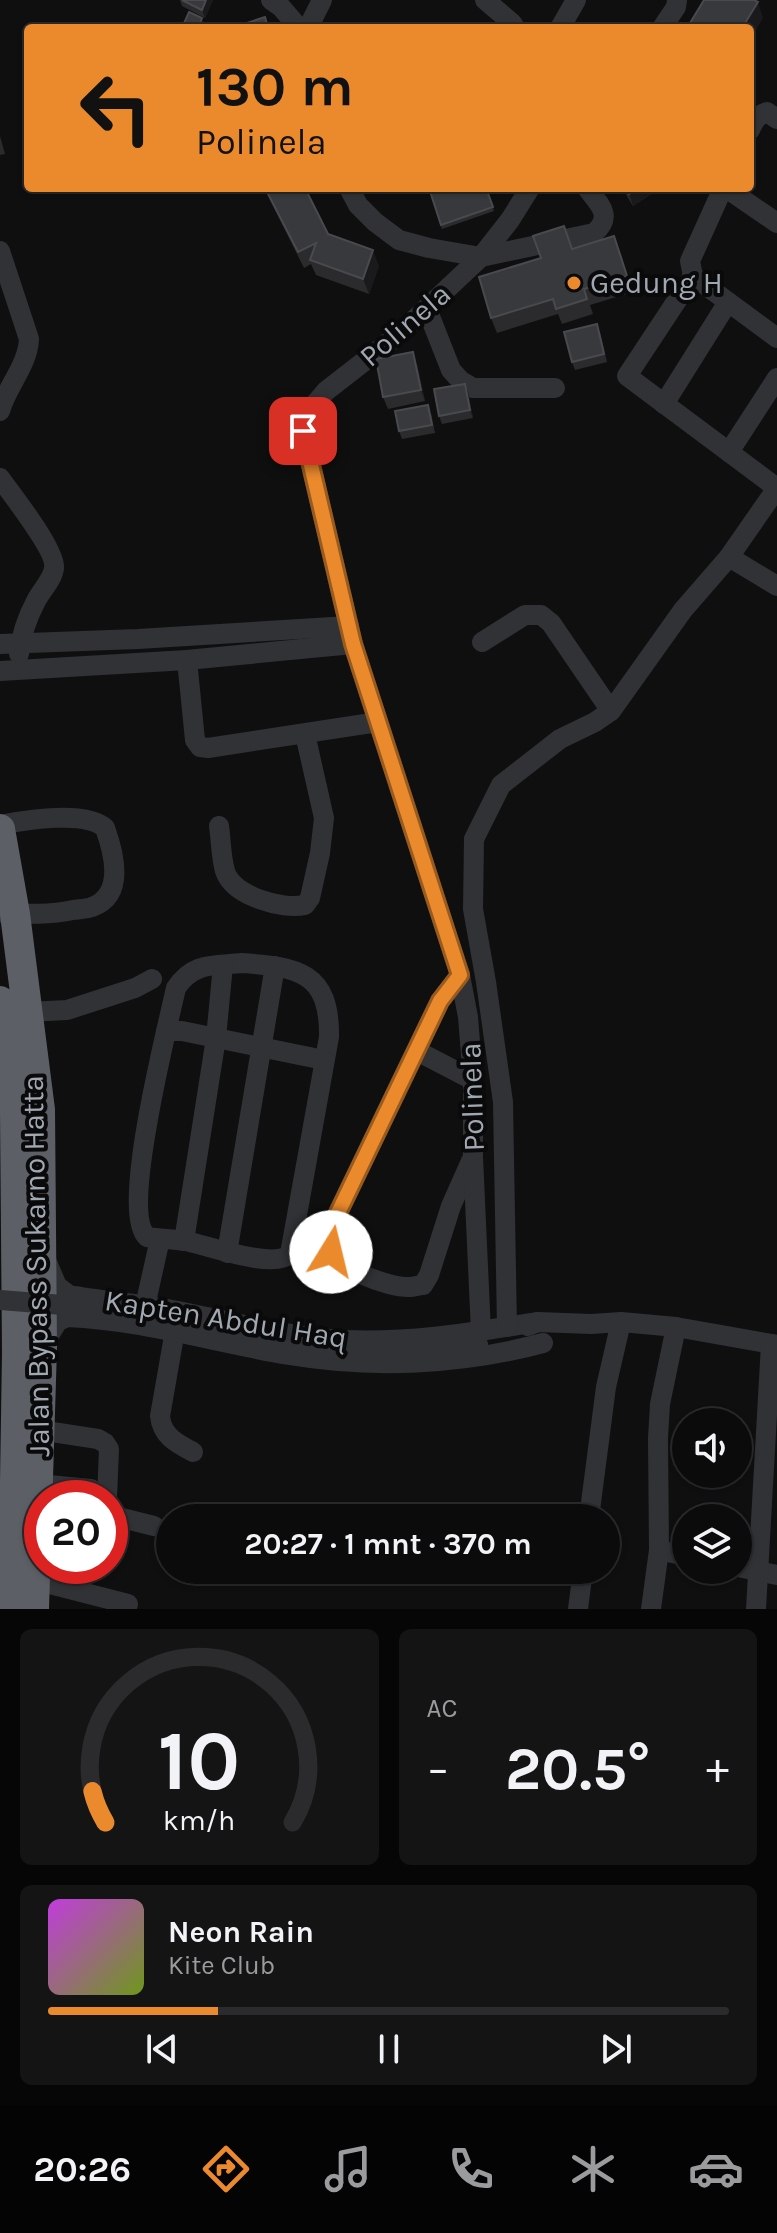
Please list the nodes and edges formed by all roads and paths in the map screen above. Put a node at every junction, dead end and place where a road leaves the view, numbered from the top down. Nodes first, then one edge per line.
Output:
1 (271, 0) edge
2 (322, 0) edge
3 (485, 0) edge
4 (576, 0) edge
5 (677, 0) edge
6 (296, 24) edge
7 (310, 24) edge
8 (513, 24) edge
9 (562, 24) edge
10 (665, 24) edge
11 (777, 119) edge
12 (754, 122) edge
13 (351, 192) edge
14 (528, 192) edge
15 (590, 192) edge
16 (722, 192) edge
17 (730, 192) edge
18 (777, 223) edge
19 (0, 251) edge
20 (481, 257) junction
21 (693, 276) junction
22 (728, 302) junction
23 (427, 309) junction
24 (777, 338) edge
25 (777, 378) edge
26 (555, 388) dead end
27 (664, 404) junction
28 (0, 411) edge
29 (729, 452) junction
30 (0, 478) edge
31 (777, 488) edge
32 (729, 557) junction
33 (777, 586) edge
34 (351, 635) junction
35 (138, 639) junction
36 (482, 642) dead end
37 (10, 643) edge
38 (187, 660) junction
39 (138, 663) junction
40 (9, 670) edge
41 (611, 711) junction
42 (378, 722) junction
43 (305, 734) junction
44 (219, 826) dead end
45 (0, 827) edge
46 (7, 913) edge
47 (223, 965) junction
48 (275, 966) junction
49 (460, 975) junction
50 (152, 979) dead end
51 (13, 1006) edge
52 (166, 1031) junction
53 (216, 1038) junction
54 (261, 1047) junction
55 (417, 1051) junction
56 (324, 1060) junction
57 (473, 1080) junction
58 (8, 1114) edge
59 (473, 1157) junction
60 (451, 1206) junction
61 (476, 1215) junction
62 (160, 1239) junction
63 (184, 1241) junction
64 (29, 1245) junction
65 (227, 1253) junction
66 (0, 1277) edge
67 (0, 1300) edge
68 (145, 1306) junction
69 (80, 1307) junction
70 (0, 1320) edge
71 (177, 1322) junction
72 (538, 1322) junction
73 (621, 1322) junction
74 (591, 1324) junction
75 (507, 1327) junction
76 (676, 1327) junction
77 (481, 1339) junction
78 (358, 1340) junction
79 (543, 1343) junction
80 (774, 1344) edge
81 (29, 1350) junction
82 (359, 1363) junction
83 (18, 1431) edge
84 (193, 1452) dead end
85 (36, 1480) edge
86 (102, 1480) edge
87 (591, 1504) edge
88 (128, 1520) edge
89 (154, 1526) dead end
90 (659, 1550) junction
91 (672, 1553) edge
92 (758, 1571) edge
93 (581, 1584) edge
94 (23, 1595) edge
95 (128, 1604) dead end
96 (578, 1609) edge
97 (651, 1609) edge
98 (756, 1609) edge

1 - 6 street
2 - 7 street
3 - 8 street
4 - 9 street
5 - 10 street
11 - 12 street
13 - 20 street
14 - 20 street, Polinela
15 - 20 street
16 - 21 street
17 - 18 street
19 - 28 street
20 - 23 street, Polinela
21 - 22 street
21 - 27 street
22 - 24 street
22 - 27 street
23 - 26 street
23 - 34 street, Polinela
25 - 29 street
27 - 29 street
29 - 31 street
30 - 37 street
31 - 32 street
32 - 33 street
32 - 41 street
34 - 35 street
34 - 38 street
34 - 42 street, Polinela
35 - 37 street
35 - 39 street
36 - 41 street
37 - 40 street
38 - 39 street
38 - 43 street
39 - 40 street
41 - 75 street
42 - 43 street
42 - 49 street, Polinela
43 - 44 street
45 - 46 highway, Jalan Bypass Sukarno Hatta
45 - 46 street
46 - 51 highway, Jalan Bypass Sukarno Hatta
47 - 48 street
47 - 52 street
47 - 53 street
48 - 54 street
48 - 56 street
49 - 55 street
49 - 57 street, Polinela
50 - 51 street
51 - 58 highway, Jalan Bypass Sukarno Hatta
51 - 64 highway, Jalan Bypass Sukarno Hatta
52 - 53 street
52 - 62 street
53 - 54 street
53 - 63 street
54 - 56 street
54 - 65 street
55 - 57 street
55 - 60 street
56 - 65 street
57 - 59 street, Polinela
58 - 64 highway, Jalan Bypass Sukarno Hatta
59 - 60 street
59 - 61 street, Polinela
60 - 61 street
61 - 77 street, Polinela
62 - 63 street
62 - 68 street
63 - 65 street
64 - 66 street
64 - 69 street, Kapten Abdul Haq
64 - 81 highway, Jalan Bypass Sukarno Hatta
67 - 77 street, bridge
68 - 69 street, Kapten Abdul Haq
68 - 71 street, Kapten Abdul Haq
69 - 71 street, Kapten Abdul Haq
69 - 81 street, Kapten Abdul Haq
70 - 81 street
71 - 78 street, Kapten Abdul Haq
71 - 82 street, Kapten Abdul Haq
71 - 84 street
72 - 74 street
72 - 75 street, Kapten Abdul Haq
72 - 77 street
73 - 74 street
73 - 76 street
73 - 87 street
74 - 79 street
75 - 77 street, Kapten Abdul Haq
76 - 80 street
76 - 90 street
77 - 78 street, Kapten Abdul Haq
77 - 79 street
78 - 82 street
79 - 82 street, Kapten Abdul Haq
80 - 92 street
81 - 83 highway, Jalan Bypass Sukarno Hatta
83 - 85 highway, Jalan Bypass Sukarno Hatta
83 - 86 street
83 - 94 highway, Jalan Bypass Sukarno Hatta
88 - 89 street
90 - 91 street
90 - 97 street
92 - 98 street
93 - 96 street
94 - 95 street

